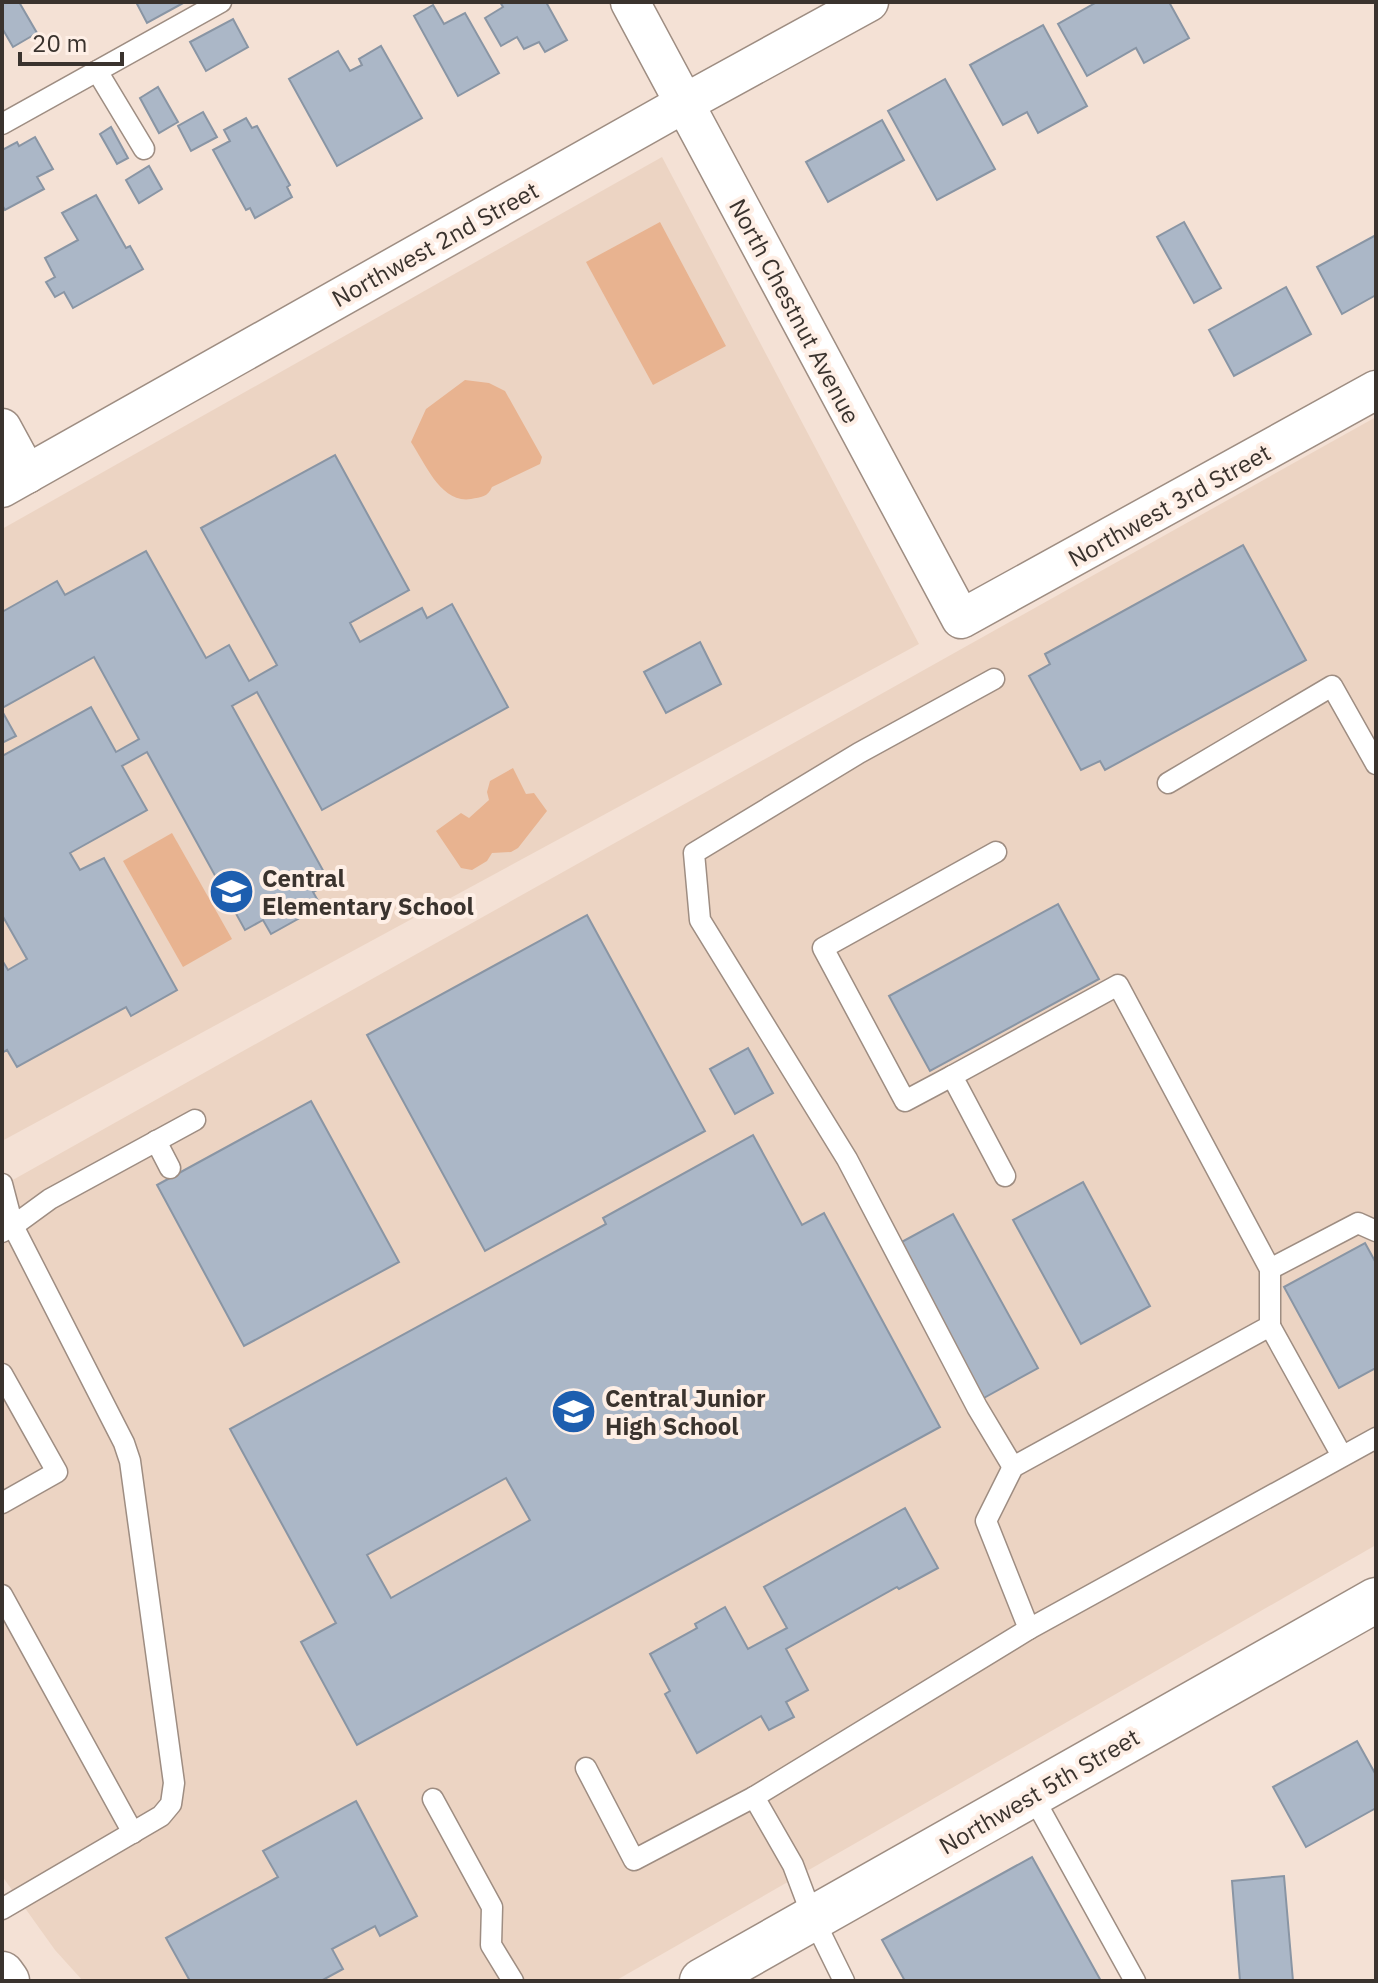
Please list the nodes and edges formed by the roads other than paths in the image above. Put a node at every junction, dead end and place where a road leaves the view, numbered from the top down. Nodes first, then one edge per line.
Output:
1 (221, 2) edge
2 (630, 2) edge
3 (869, 2) edge
4 (97, 71) junction
5 (685, 103) junction
6 (2, 124) edge
7 (144, 149) dead end
8 (1376, 390) edge
9 (2, 428) edge
10 (14, 481) edge
11 (961, 619) joint
12 (994, 679) dead end
13 (1376, 764) edge
14 (1168, 783) dead end
15 (996, 852) dead end
16 (952, 1076) junction
17 (195, 1120) dead end
18 (156, 1141) junction
19 (170, 1168) dead end
20 (1005, 1176) dead end
21 (2, 1184) edge
22 (8, 1229) edge
23 (1376, 1231) edge
24 (1270, 1269) junction
25 (1270, 1326) junction
26 (2, 1374) edge
27 (1376, 1438) edge
28 (1342, 1456) junction
29 (1013, 1467) junction
30 (2, 1503) edge
31 (2, 1595) edge
32 (1376, 1600) edge
33 (1029, 1629) junction
34 (586, 1768) dead end
35 (1032, 1795) junction
36 (754, 1797) junction
37 (433, 1799) dead end
38 (133, 1833) junction
39 (2, 1909) edge
40 (813, 1918) junction
41 (2, 1974) edge
42 (725, 1975) edge
43 (7, 1981) edge
44 (512, 1981) edge
45 (844, 1981) edge
46 (1135, 1981) edge

1 - 4 lane
2 - 5 street, North Chestnut Avenue
3 - 5 street, Northwest 2nd Street
4 - 6 lane
4 - 7 lane
5 - 10 street, Northwest 2nd Street
5 - 11 street, North Chestnut Avenue
8 - 11 street, Northwest 3rd Street
9 - 10 street
12 - 29 lane
13 - 14 lane
15 - 16 lane
16 - 20 lane
16 - 24 lane
17 - 18 lane
18 - 19 lane
18 - 22 lane
21 - 22 lane
22 - 38 lane
23 - 24 lane
24 - 25 lane
25 - 28 lane
25 - 29 lane
26 - 30 lane
27 - 28 lane
28 - 33 lane
29 - 33 lane
31 - 38 lane
32 - 35 street, Northwest 5th Street
33 - 36 lane
34 - 36 lane
35 - 40 street, Northwest 5th Street
35 - 46 lane
36 - 40 lane
37 - 44 lane
38 - 39 lane
40 - 42 street, Northwest 5th Street
40 - 45 lane
41 - 43 street

